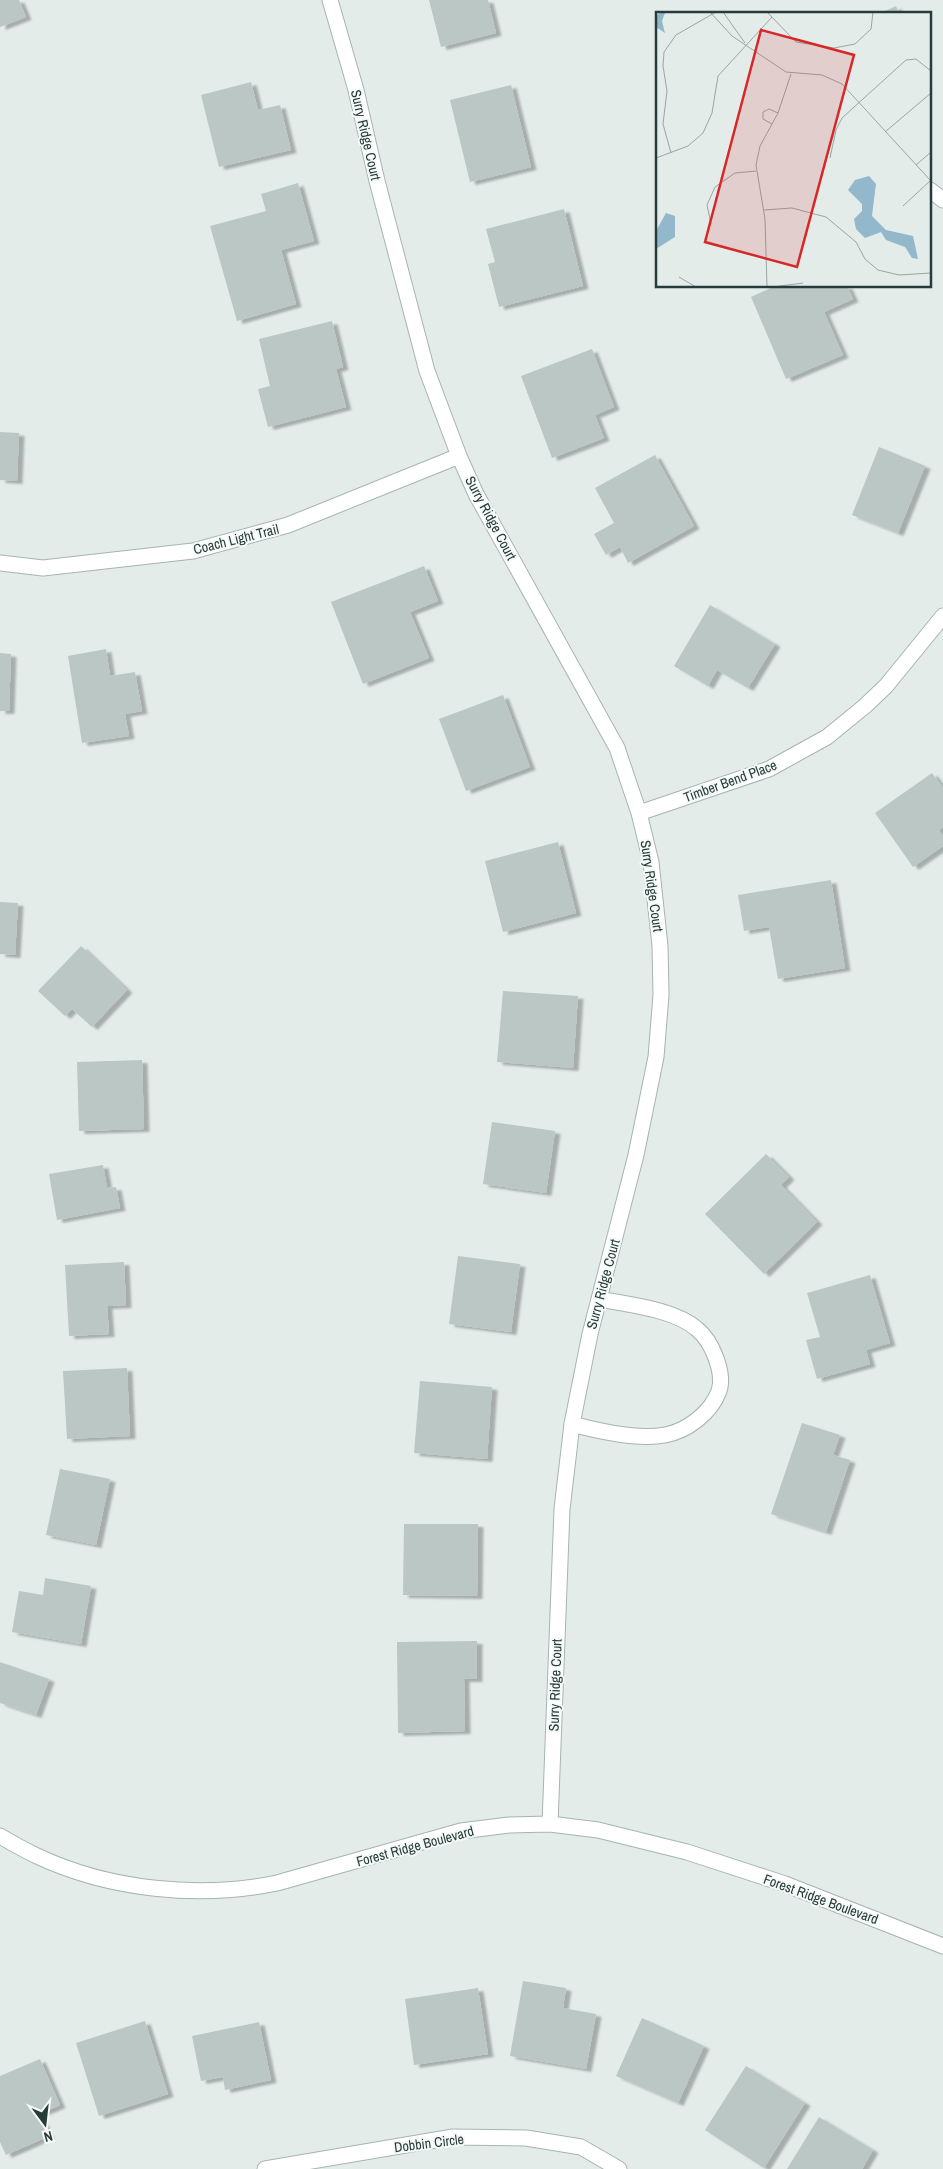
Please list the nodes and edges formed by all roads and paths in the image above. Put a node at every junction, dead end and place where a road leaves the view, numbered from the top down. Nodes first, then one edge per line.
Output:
1 (330, 0) edge
2 (930, 190) edge
3 (943, 200) edge
4 (459, 456) junction
5 (0, 563) edge
6 (943, 616) edge
7 (639, 813) junction
8 (600, 1299) junction
9 (572, 1424) junction
10 (550, 1824) junction
11 (0, 1836) edge
12 (943, 1946) edge
13 (265, 2169) edge
14 (619, 2169) edge

1 - 4 street, Surry Ridge Court
2 - 3 street
4 - 5 street, Coach Light Trail
4 - 7 street, Surry Ridge Court
6 - 7 street, Timber Bend Place
7 - 8 street, Surry Ridge Court
8 - 9 street, Surry Ridge Court
8 - 9 street
9 - 10 street, Surry Ridge Court
10 - 11 street, Forest Ridge Boulevard
10 - 12 street, Forest Ridge Boulevard
13 - 14 street, Dobbin Circle

